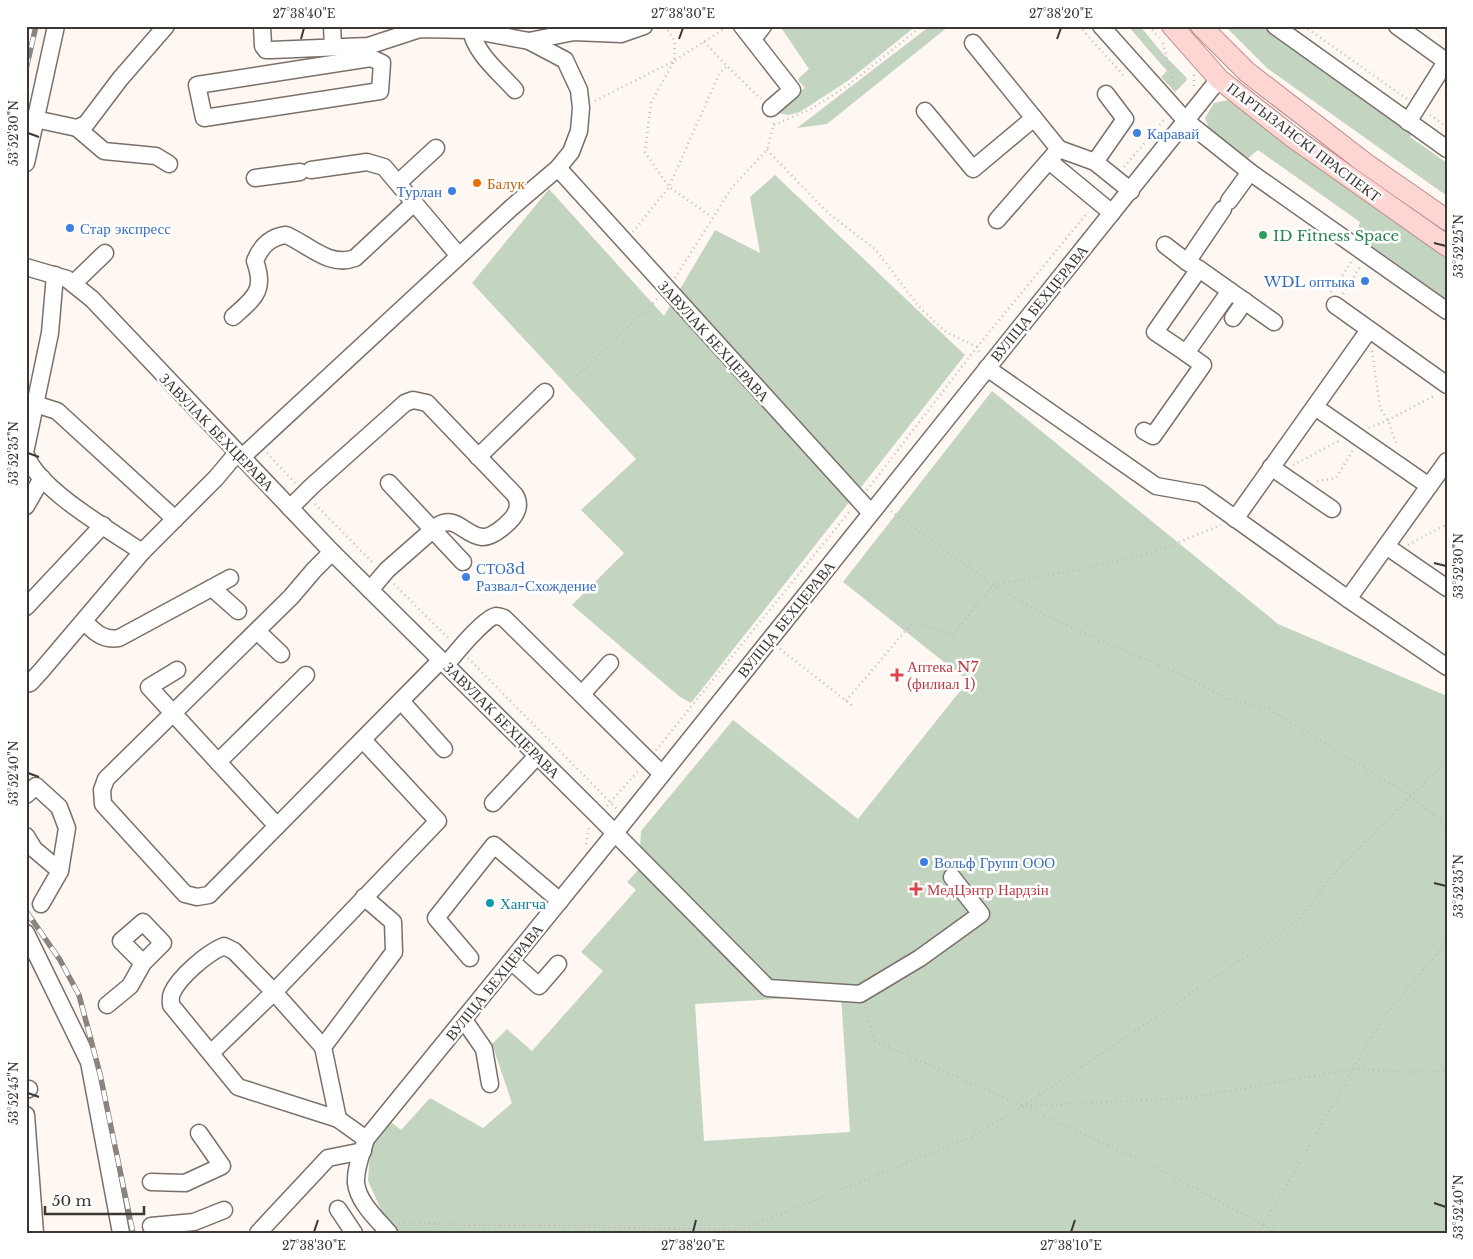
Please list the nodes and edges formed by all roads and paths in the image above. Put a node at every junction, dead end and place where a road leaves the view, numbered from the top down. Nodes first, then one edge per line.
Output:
1 (56, 26) edge
2 (166, 26) edge
3 (262, 26) edge
4 (332, 26) edge
5 (644, 26) edge
6 (666, 26) edge
7 (729, 26) edge
8 (918, 26) edge
9 (922, 26) edge
10 (1079, 26) edge
11 (1101, 26) edge
12 (1148, 26) edge
13 (1201, 26) edge
14 (1276, 26) edge
15 (1304, 26) edge
16 (1397, 26) edge
17 (470, 28) edge
18 (753, 30) edge
19 (918, 30) junction
20 (549, 32) edge
21 (1167, 34) edge
22 (393, 35) edge
23 (529, 41) junction
24 (704, 42) junction
25 (973, 43) dead end
26 (333, 47) junction
27 (1169, 49) dead end
28 (674, 61) junction
29 (1447, 61) edge
30 (382, 63) junction
31 (726, 66) junction
32 (1188, 69) dead end
33 (1247, 72) junction
34 (1125, 77) dead end
35 (1219, 79) junction
36 (1174, 86) dead end
37 (515, 90) dead end
38 (1189, 92) dead end
39 (1106, 94) dead end
40 (1418, 106) junction
41 (581, 108) junction
42 (771, 108) junction
43 (925, 111) dead end
44 (1158, 113) dead end
45 (1034, 118) junction
46 (35, 119) junction
47 (1186, 121) junction
48 (1408, 122) junction
49 (774, 125) junction
50 (1447, 127) edge
51 (77, 128) junction
52 (436, 148) dead end
53 (1447, 149) edge
54 (768, 150) junction
55 (1054, 155) junction
56 (1096, 162) junction
57 (26, 163) edge
58 (169, 164) dead end
59 (558, 168) junction
60 (1250, 172) junction
61 (255, 178) dead end
62 (1115, 178) junction
63 (398, 183) junction
64 (669, 187) junction
65 (1131, 190) junction
66 (1097, 200) junction
67 (414, 202) junction
68 (1112, 213) junction
69 (712, 217) junction
70 (997, 220) dead end
71 (1447, 220) edge
72 (624, 243) junction
73 (1165, 245) dead end
74 (1447, 246) edge
75 (106, 253) dead end
76 (459, 256) junction
77 (1354, 258) dead end
78 (1363, 264) dead end
79 (1193, 265) junction
80 (26, 267) edge
81 (55, 275) junction
82 (74, 284) junction
83 (668, 289) junction
84 (1230, 291) junction
85 (1332, 299) junction
86 (1245, 301) junction
87 (1447, 311) edge
88 (233, 317) dead end
89 (1233, 318) dead end
90 (1274, 322) dead end
91 (1369, 330) junction
92 (977, 347) junction
93 (1186, 353) junction
94 (987, 368) junction
95 (577, 376) dead end
96 (1447, 385) edge
97 (545, 392) dead end
98 (31, 402) edge
99 (1315, 407) junction
100 (1144, 431) dead end
101 (1361, 438) junction
102 (257, 443) junction
103 (239, 455) junction
104 (478, 457) junction
105 (27, 458) edge
106 (1447, 461) edge
107 (1271, 468) junction
108 (1405, 469) junction
109 (42, 478) junction
110 (389, 483) dead end
111 (1296, 485) junction
112 (1429, 486) junction
113 (305, 493) junction
114 (858, 501) junction
115 (26, 506) edge
116 (290, 508) junction
117 (1332, 509) dead end
118 (891, 511) dead end
119 (871, 513) junction
120 (175, 519) junction
121 (1235, 519) junction
122 (1447, 524) edge
123 (103, 525) junction
124 (433, 529) junction
125 (1386, 546) junction
126 (142, 552) junction
127 (332, 552) junction
128 (463, 562) dead end
129 (384, 574) junction
130 (230, 578) dead end
131 (993, 585) junction
132 (212, 588) junction
133 (1447, 588) edge
134 (370, 590) junction
135 (1348, 599) junction
136 (26, 607) edge
137 (238, 611) dead end
138 (84, 621) junction
139 (257, 631) junction
140 (459, 649) junction
141 (780, 650) dead end
142 (281, 654) dead end
143 (1444, 660) edge
144 (443, 662) junction
145 (610, 663) dead end
146 (177, 670) dead end
147 (306, 675) dead end
148 (26, 684) edge
149 (582, 694) junction
150 (401, 701) junction
151 (846, 702) junction
152 (854, 707) dead end
153 (173, 714) junction
154 (363, 740) junction
155 (444, 749) dead end
156 (537, 756) junction
157 (648, 760) junction
158 (1447, 760) edge
159 (218, 762) junction
160 (662, 774) junction
161 (29, 786) edge
162 (1409, 797) junction
163 (492, 802) dead end
164 (612, 802) junction
165 (598, 816) junction
166 (626, 820) junction
167 (277, 826) junction
168 (1447, 826) edge
169 (615, 833) junction
170 (26, 836) edge
171 (586, 846) dead end
172 (60, 871) junction
173 (952, 876) dead end
174 (364, 897) junction
175 (560, 901) junction
176 (41, 904) dead end
177 (26, 934) edge
178 (1447, 942) edge
179 (470, 958) dead end
180 (511, 961) junction
181 (143, 963) dead end
182 (558, 964) dead end
183 (274, 992) junction
184 (860, 994) junction
185 (107, 1005) dead end
186 (464, 1020) junction
187 (323, 1047) junction
188 (210, 1053) junction
189 (1353, 1069) junction
190 (1447, 1071) edge
191 (490, 1084) dead end
192 (1024, 1106) junction
193 (26, 1115) edge
194 (338, 1120) junction
195 (199, 1133) dead end
196 (363, 1151) junction
197 (151, 1182) dead end
198 (224, 1210) dead end
199 (338, 1210) dead end
200 (1264, 1225) junction
201 (151, 1226) dead end
202 (384, 1228) edge
203 (35, 1233) edge
204 (121, 1233) edge
205 (258, 1233) edge
206 (354, 1233) edge
207 (1259, 1233) edge
208 (1278, 1233) edge

1 - 46 street
2 - 51 street
3 - 26 street
4 - 26 street
5 - 20 street
6 - 28 path
7 - 24 path
8 - 19 path
9 - 19 path
10 - 34 path
11 - 47 street
12 - 21 path
13 - 33 main road, ПАРТЫЗАНСКІ ПРАСПЕКТ
14 - 48 street
15 - 40 path
16 - 29 street
17 - 22 street
17 - 23 street
17 - 37 street
18 - 42 street
19 - 49 path
20 - 23 street
21 - 27 path
21 - 35 main road, ПАРТЫЗАНСКІ ПРАСПЕКТ
21 - 36 path
22 - 26 street
22 - 30 street
23 - 41 street
24 - 28 path
24 - 31 path
25 - 45 street
28 - 41 path
28 - 64 path
29 - 40 street
30 - 30 street
31 - 42 path
31 - 64 path
32 - 38 path
33 - 35 main road
33 - 71 main road, ПАРТЫЗАНСКІ ПРАСПЕКТ
35 - 47 street, ВУЛІЦА БЕХЦЕРАВА
35 - 74 main road, ПАРТЫЗАНСКІ ПРАСПЕКТ
39 - 56 street
40 - 48 street
40 - 50 path
41 - 59 street
42 - 49 path
43 - 45 street
44 - 62 path
45 - 55 street
46 - 51 street
46 - 57 street
47 - 60 street
47 - 65 street, ВУЛІЦА БЕХЦЕРАВА
48 - 53 street
49 - 54 path
51 - 58 street
52 - 63 street
54 - 69 path
54 - 92 path
55 - 56 street
55 - 66 street
55 - 70 street
56 - 62 street
59 - 72 street, ЗАВУЛАК БЕХЦЕРАВА
59 - 76 street
60 - 79 street
60 - 87 street
61 - 63 street
62 - 65 street
63 - 67 street
64 - 69 path
64 - 72 path
65 - 68 street, ВУЛІЦА БЕХЦЕРАВА
66 - 68 street
66 - 92 path
67 - 76 street
67 - 88 street
68 - 94 street, ВУЛІЦА БЕХЦЕРАВА
69 - 83 path
72 - 83 street, ЗАВУЛАК БЕХЦЕРАВА
73 - 79 street
75 - 82 street
76 - 102 street
77 - 85 path
78 - 85 path
79 - 84 street
79 - 93 street
80 - 81 street, ЗАВУЛАК БЕХЦЕРАВА
81 - 82 street, ЗАВУЛАК БЕХЦЕРАВА
81 - 98 street
82 - 103 street, ЗАВУЛАК БЕХЦЕРАВА
83 - 95 path
83 - 114 street, ЗАВУЛАК БЕХЦЕРАВА
84 - 86 street
84 - 93 street
85 - 91 street
86 - 89 street
86 - 90 street
91 - 96 street
91 - 99 street
91 - 108 path
92 - 94 path
92 - 114 path
93 - 100 street
94 - 119 street, ВУЛІЦА БЕХЦЕРАВА
94 - 121 street
97 - 104 street
98 - 105 street
98 - 120 street
99 - 101 street
99 - 107 street
101 - 108 street
101 - 111 path
102 - 103 street
102 - 113 path
103 - 116 street, ЗАВУЛАК БЕХЦЕРАВА
103 - 120 street
104 - 113 street
104 - 124 street
105 - 109 street
106 - 112 street
107 - 111 street
107 - 121 street
108 - 112 street
109 - 115 street
109 - 123 street
110 - 124 street
111 - 117 street
112 - 125 street
113 - 116 street
113 - 129 path
114 - 119 street, ЗАВУЛАК БЕХЦЕРАВА
114 - 157 path
116 - 127 street, ЗАВУЛАК БЕХЦЕРАВА
118 - 131 path
119 - 160 street, ВУЛІЦА БЕХЦЕРАВА
120 - 126 street
121 - 131 path
121 - 135 street
122 - 125 path
123 - 126 street
123 - 136 street
124 - 128 street
124 - 129 street
125 - 133 street
125 - 135 street
126 - 138 street
127 - 134 street, ЗАВУЛАК БЕХЦЕРАВА
127 - 139 street
129 - 134 street
129 - 140 path
130 - 132 street
131 - 151 path
131 - 162 path
132 - 137 street
132 - 138 street
134 - 144 street, ЗАВУЛАК БЕХЦЕРАВА
135 - 143 street
138 - 148 street
139 - 142 street
139 - 153 street
140 - 144 street
140 - 149 street
140 - 164 path
141 - 151 path
144 - 150 street
144 - 156 street, ЗАВУЛАК БЕХЦЕРАВА
145 - 149 street
146 - 153 street
147 - 159 street
149 - 157 street
150 - 154 street
150 - 155 street
151 - 152 path
153 - 159 street
153 - 167 street
154 - 167 street
154 - 174 street
156 - 163 street
156 - 165 street, ЗАВУЛАК БЕХЦЕРАВА
157 - 160 street
157 - 164 path
158 - 162 path
159 - 167 street
160 - 166 street, ВУЛІЦА БЕХЦЕРАВА
161 - 172 street
162 - 168 path
162 - 192 path
164 - 165 path
164 - 166 path
165 - 169 street, ЗАВУЛАК БЕХЦЕРАВА
165 - 171 path
166 - 169 street, ВУЛІЦА БЕХЦЕРАВА
169 - 175 street, ВУЛІЦА БЕХЦЕРАВА
169 - 184 street, ЗАВУЛАК БЕХЦЕРАВА
170 - 172 street
172 - 176 street
173 - 184 street
174 - 183 street
174 - 187 street
175 - 179 street
175 - 180 street, ВУЛІЦА БЕХЦЕРАВА
177 - 204 street
178 - 189 path
180 - 182 street
180 - 186 street, ВУЛІЦА БЕХЦЕРАВА
181 - 185 street
183 - 187 street
183 - 188 street
183 - 188 street
184 - 192 path
186 - 191 street
186 - 196 street, ВУЛІЦА БЕХЦЕРАВА
187 - 194 street
188 - 194 street
189 - 190 path
189 - 192 path
189 - 200 path
192 - 200 path
192 - 202 path
193 - 203 street
194 - 196 street
195 - 197 street
196 - 202 street
196 - 205 street
198 - 201 street
199 - 206 street
200 - 207 path
200 - 208 path

